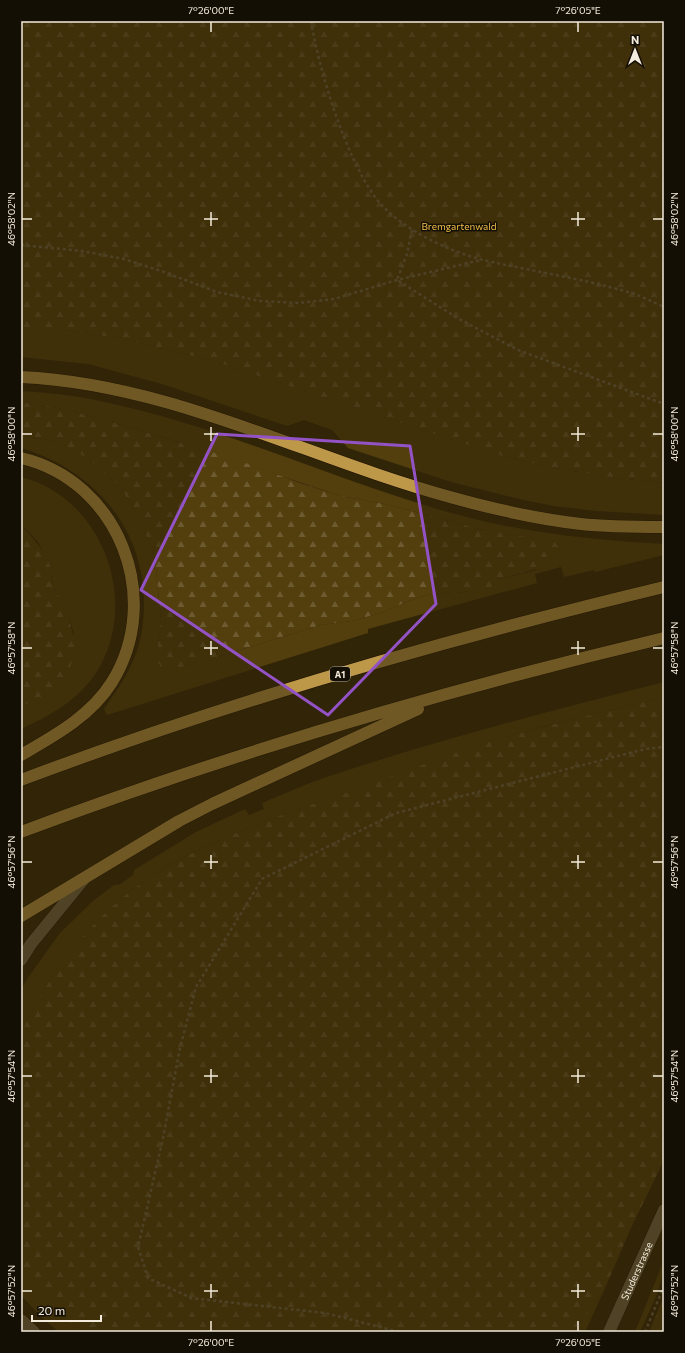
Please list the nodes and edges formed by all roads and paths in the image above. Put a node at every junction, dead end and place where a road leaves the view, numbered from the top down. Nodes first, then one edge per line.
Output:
1 (311, 21) edge
2 (412, 230) junction
3 (21, 245) edge
4 (481, 260) junction
5 (397, 280) junction
6 (664, 307) edge
7 (21, 377) edge
8 (664, 404) edge
9 (21, 458) edge
10 (664, 527) edge
11 (664, 587) edge
12 (664, 638) edge
13 (452, 693) junction
14 (664, 747) edge
15 (21, 755) edge
16 (21, 780) edge
17 (21, 832) edge
18 (84, 878) junction
19 (21, 916) edge
20 (21, 960) edge
21 (664, 1210) edge
22 (664, 1286) edge
23 (21, 1320) edge
24 (34, 1332) edge
25 (399, 1332) edge
26 (609, 1332) edge
27 (645, 1332) edge

1 - 2 path
2 - 4 path
2 - 5 path
3 - 5 path
4 - 5 path
4 - 6 path
5 - 8 path
7 - 10 highway
9 - 15 highway
11 - 16 highway, A1
12 - 13 highway
13 - 17 highway
13 - 18 highway
14 - 25 path
18 - 19 highway
18 - 20 street
21 - 26 street, Studerstrasse
22 - 27 path
23 - 24 street

